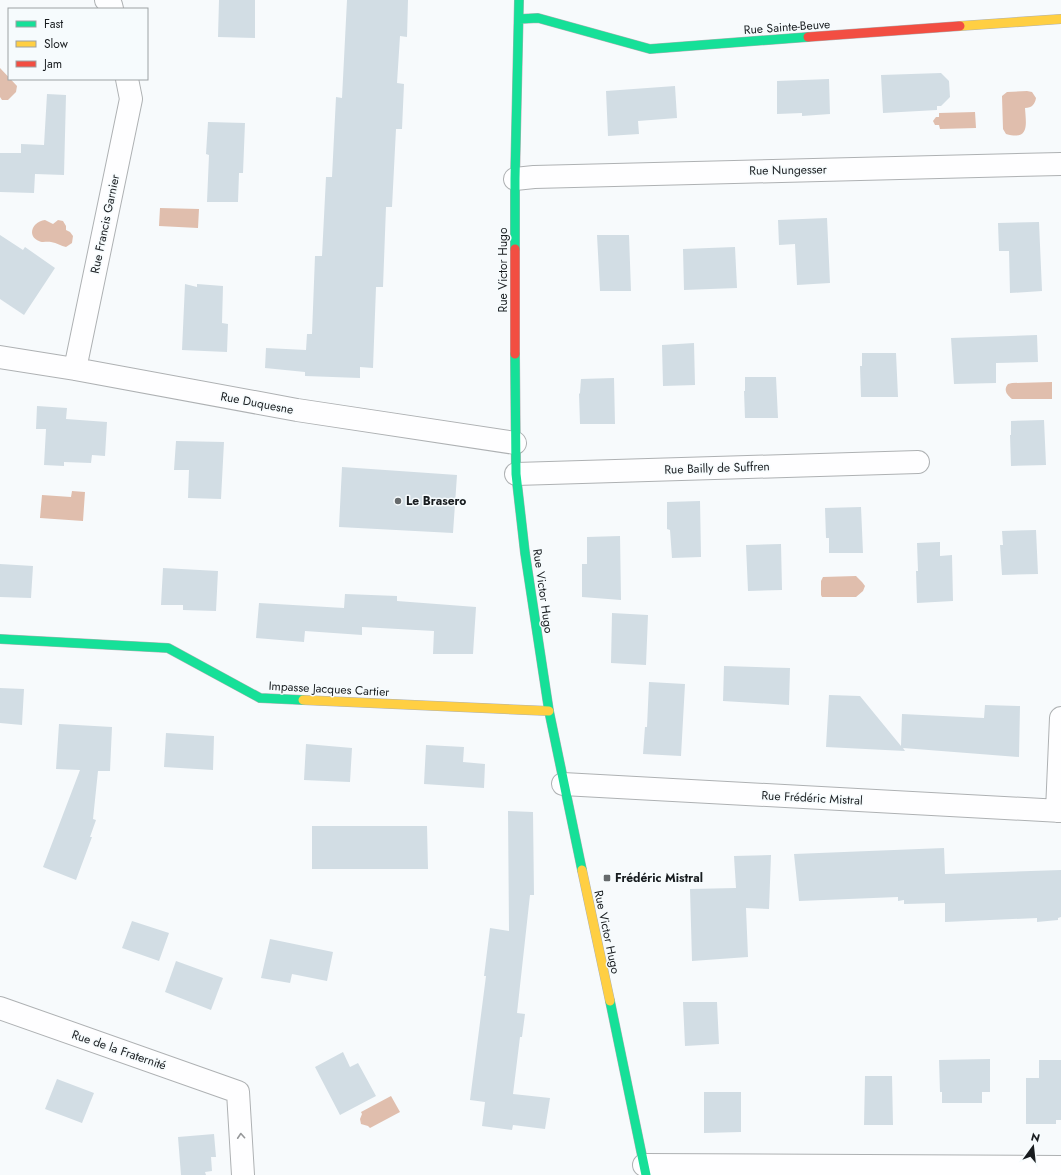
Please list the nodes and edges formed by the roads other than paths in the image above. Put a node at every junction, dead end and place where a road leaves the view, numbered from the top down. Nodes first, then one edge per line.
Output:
1 (106, 0) edge
2 (519, 0) edge
3 (112, 8) edge
4 (519, 19) junction
5 (1061, 19) edge
6 (127, 80) edge
7 (1061, 164) edge
8 (515, 179) junction
9 (0, 357) edge
10 (75, 369) junction
11 (515, 443) junction
12 (918, 462) dead end
13 (516, 474) junction
14 (0, 639) edge
15 (549, 711) junction
16 (1061, 718) edge
17 (564, 784) junction
18 (1059, 811) edge
19 (0, 1008) edge
20 (1061, 1167) edge
21 (645, 1170) edge
22 (243, 1175) edge

1 - 3 street
2 - 4 street, Rue Victor Hugo
4 - 5 street, Rue Sainte-Beuve
4 - 8 street, Rue Victor Hugo
6 - 10 street, Rue Francis Garnier
7 - 8 street, Rue Nungesser
8 - 11 street, Rue Victor Hugo
9 - 10 street, Rue Duquesne
10 - 11 street, Rue Duquesne
11 - 13 street, Rue Victor Hugo
12 - 13 street, Rue Bailly de Suffren
13 - 15 street, Rue Victor Hugo
14 - 15 street, Impasse Jacques Cartier
15 - 17 street, Rue Victor Hugo
16 - 18 street
17 - 18 street, Rue Frédéric Mistral
17 - 21 street, Rue Victor Hugo
22 -> 19 street, Rue de la Fraternité
20 - 21 street

